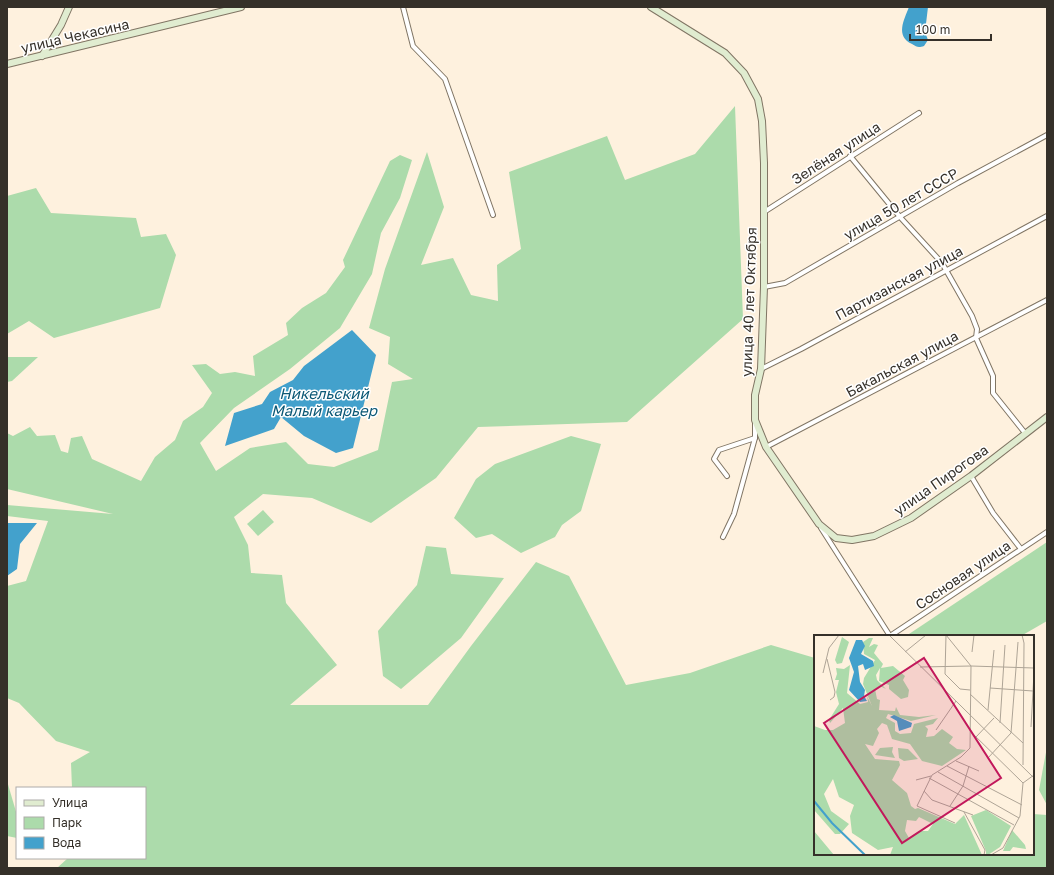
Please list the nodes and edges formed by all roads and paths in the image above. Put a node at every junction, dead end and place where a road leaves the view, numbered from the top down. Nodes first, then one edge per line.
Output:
1 (69, 7) edge
2 (241, 7) edge
3 (403, 7) edge
4 (651, 7) edge
5 (42, 56) junction
6 (7, 64) edge
7 (919, 113) dead end
8 (1047, 135) edge
9 (850, 156) junction
10 (764, 212) junction
11 (493, 215) dead end
12 (1047, 216) edge
13 (900, 217) junction
14 (946, 270) junction
15 (764, 287) junction
16 (1047, 300) edge
17 (976, 338) junction
18 (760, 369) junction
19 (1047, 417) edge
20 (755, 420) junction
21 (1025, 433) junction
22 (755, 438) junction
23 (766, 447) junction
24 (727, 476) dead end
25 (971, 476) junction
26 (819, 524) junction
27 (1047, 532) edge
28 (723, 537) dead end
29 (1021, 549) junction
30 (889, 635) edge
31 (892, 635) edge

1 - 5 street
2 - 5 street, улица Чекасина
3 - 11 street
4 - 10 street, улица 40 лет Октября
5 - 6 street, улица Чекасина
7 - 9 street, Зелёная улица
8 - 13 street, улица 50 лет СССР
9 - 10 street, Зелёная улица
9 - 13 street
10 - 15 street, улица 40 лет Октября
12 - 14 street, Партизанская улица
13 - 14 street
13 - 15 street, улица 50 лет СССР
14 - 17 street
14 - 18 street, Партизанская улица
15 - 18 street, улица 40 лет Октября
16 - 17 street, Бакальская улица
17 - 21 street
17 - 23 street, Бакальская улица
18 - 20 street, улица 40 лет Октября
19 - 21 street, улица Пирогова
20 - 22 street
20 - 23 street, улица 40 лет Октября
21 - 25 street, улица Пирогова
22 - 24 street
22 - 28 street
23 - 26 street, улица 40 лет Октября
25 - 26 street, улица Пирогова
25 - 29 street
26 - 30 street, улица 40 лет Октября
27 - 29 street, Сосновая улица
29 - 31 street, Сосновая улица

